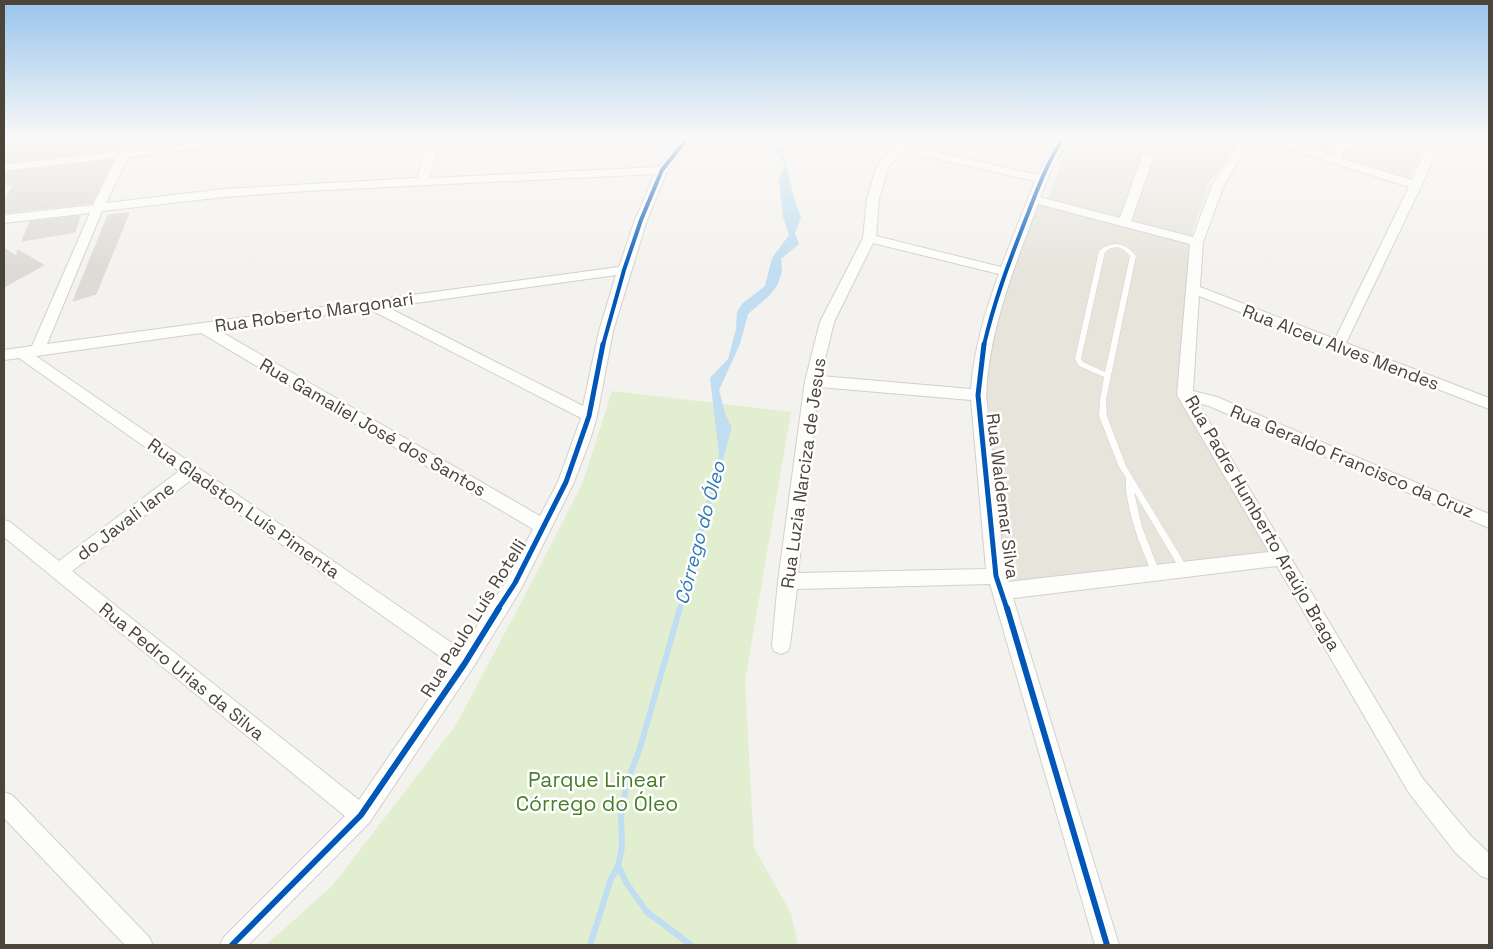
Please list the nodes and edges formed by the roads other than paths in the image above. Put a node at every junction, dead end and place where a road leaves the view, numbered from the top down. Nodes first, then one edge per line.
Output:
1 (109, 184) edge
2 (346, 184) edge
3 (656, 184) edge
4 (877, 184) edge
5 (1040, 184) edge
6 (1138, 184) edge
7 (1218, 184) edge
8 (1415, 185) edge
9 (1034, 199) junction
10 (98, 207) junction
11 (4, 219) edge
12 (1124, 223) junction
13 (869, 238) junction
14 (1197, 242) junction
15 (624, 270) junction
16 (1006, 272) junction
17 (1193, 289) junction
18 (370, 304) junction
19 (202, 327) junction
20 (1338, 346) junction
21 (30, 352) junction
22 (4, 355) edge
23 (1108, 376) junction
24 (812, 381) junction
25 (978, 395) junction
26 (1185, 395) junction
27 (1489, 404) edge
28 (589, 416) junction
29 (191, 471) junction
30 (1128, 477) junction
31 (1489, 521) edge
32 (4, 527) edge
33 (544, 527) junction
34 (1282, 558) junction
35 (1185, 570) junction
36 (59, 571) junction
37 (1156, 573) junction
38 (787, 581) junction
39 (999, 584) junction
40 (781, 645) dead end
41 (465, 663) junction
42 (4, 803) edge
43 (360, 815) junction
44 (1489, 868) edge
45 (141, 945) edge
46 (232, 945) edge
47 (1106, 945) edge

1 - 10 street
2 - 10 street
3 - 15 street, Rua Paulo Luís Rotelli
4 - 13 street, Rua Luzia Narciza de Jesus
5 - 9 street, Rua Waldemar Silva
6 - 12 street
7 - 14 street, Rua Padre Humberto Araújo Braga
8 - 20 street
9 - 12 street
9 - 16 street, Rua Waldemar Silva
10 - 11 street
10 - 21 street
12 - 14 street
13 - 16 street
13 - 24 street, Rua Luzia Narciza de Jesus
14 - 17 street, Rua Padre Humberto Araújo Braga
15 - 18 street, Rua Roberto Margonari
15 - 28 street, Rua Paulo Luís Rotelli
16 - 25 street, Rua Waldemar Silva
17 - 20 street, Rua Alceu Alves Mendes
17 - 26 street, Rua Padre Humberto Araújo Braga
18 - 19 street, Rua Roberto Margonari
18 - 28 street
19 - 21 street, Rua Roberto Margonari
19 - 33 street, Rua Gamaliel José dos Santos
20 - 27 street, Rua Alceu Alves Mendes
21 - 22 street, Rua Roberto Margonari
21 - 29 street, Rua Gladston Luís Pimenta
23 - 23 lane
23 - 30 lane
24 - 25 street
24 - 38 street, Rua Luzia Narciza de Jesus
25 - 39 street, Rua Waldemar Silva
26 - 31 street, Rua Geraldo Francisco da Cruz
26 - 34 street, Rua Padre Humberto Araújo Braga
28 - 33 street, Rua Paulo Luís Rotelli
29 - 36 street, do Javali lane
29 - 41 street, Rua Gladston Luís Pimenta
30 - 35 lane
30 - 37 lane
32 - 36 street, Rua Pedro Urias da Silva
33 - 41 street, Rua Paulo Luís Rotelli
34 - 35 street
34 - 44 street, Rua Padre Humberto Araújo Braga
35 - 37 street
36 - 43 street, Rua Pedro Urias da Silva
37 - 39 street
38 - 39 street
38 - 40 street, Rua Luzia Narciza de Jesus
39 - 47 street, Rua Waldemar Silva
41 - 43 street, Rua Paulo Luís Rotelli
42 - 45 street
43 - 46 street, Rua Paulo Luís Rotelli

